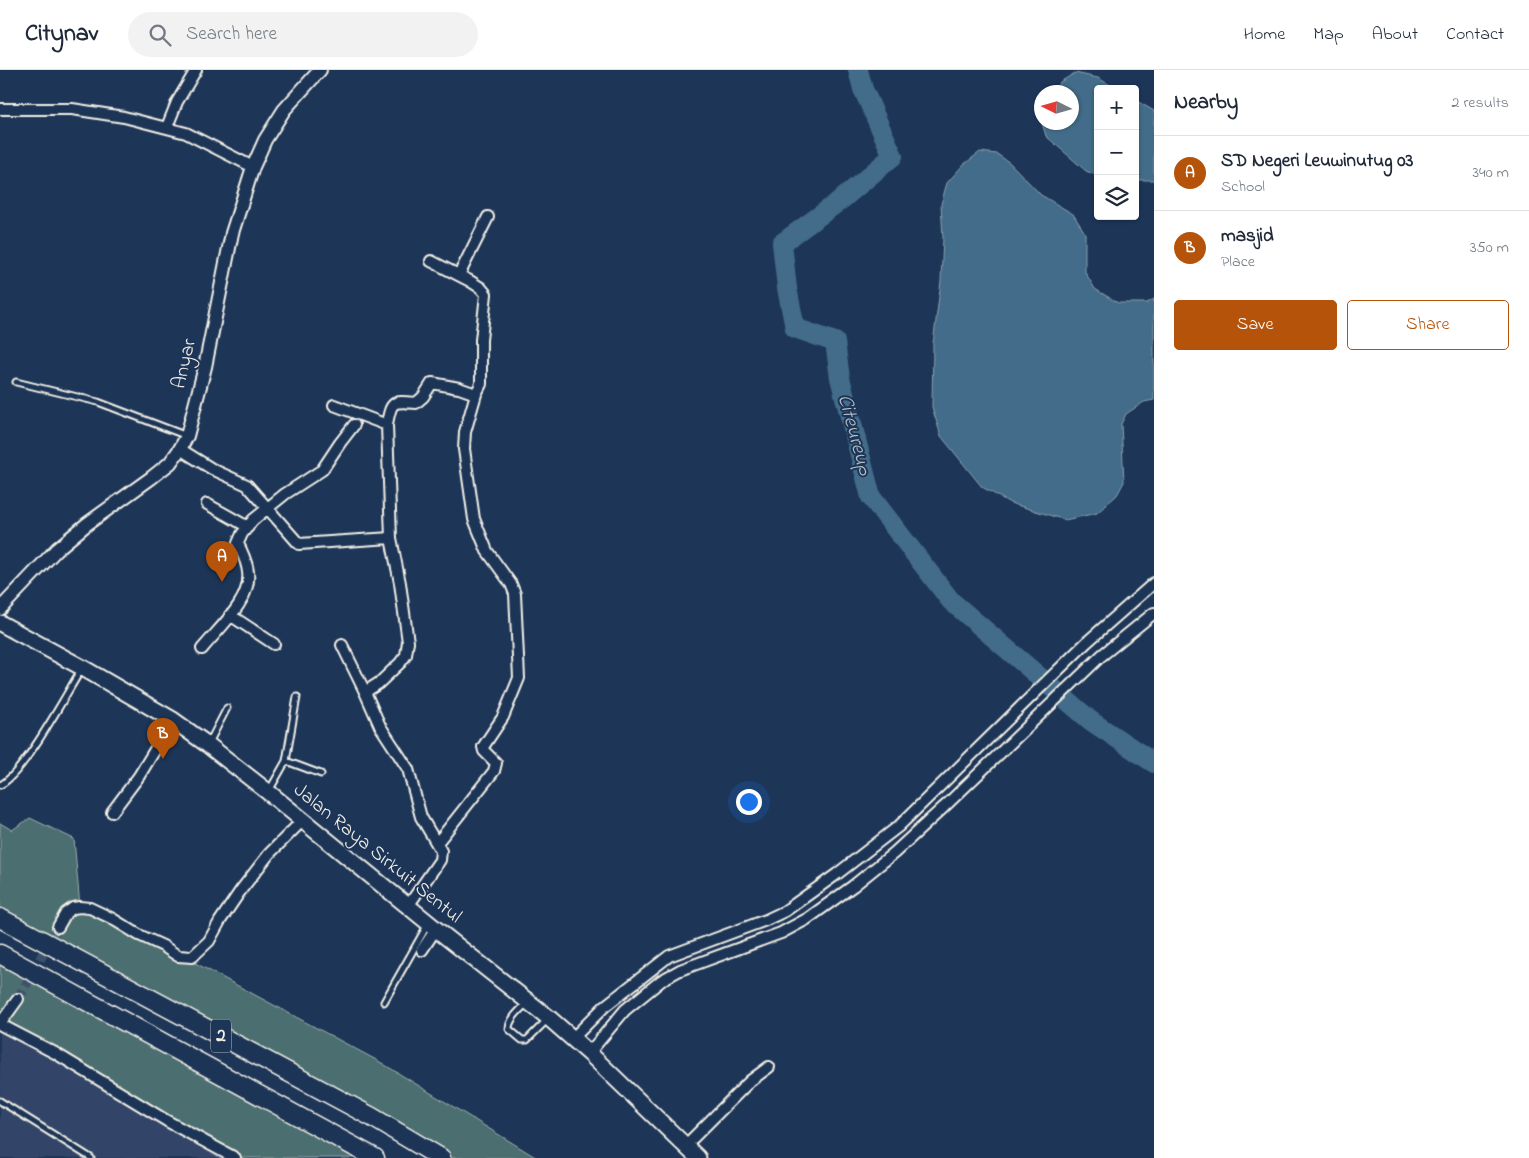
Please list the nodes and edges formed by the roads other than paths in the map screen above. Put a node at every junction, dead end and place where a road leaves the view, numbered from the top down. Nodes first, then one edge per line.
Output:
1 (196, 70) edge
2 (320, 70) edge
3 (0, 109) edge
4 (167, 127) junction
5 (253, 167) junction
6 (488, 217) dead end
7 (431, 260) dead end
8 (458, 275) junction
9 (16, 382) dead end
10 (476, 394) junction
11 (334, 405) dead end
12 (354, 425) dead end
13 (387, 425) junction
14 (187, 436) junction
15 (180, 449) junction
16 (207, 504) dead end
17 (268, 508) junction
18 (248, 526) junction
19 (391, 538) junction
20 (1154, 584) edge
21 (0, 609) edge
22 (1154, 613) edge
23 (230, 616) junction
24 (0, 623) edge
25 (274, 644) dead end
26 (342, 645) dead end
27 (202, 649) dead end
28 (83, 668) junction
29 (365, 692) junction
30 (297, 697) dead end
31 (227, 708) dead end
32 (173, 720) junction
33 (1005, 722) junction
34 (1017, 736) junction
35 (208, 746) junction
36 (286, 761) junction
37 (322, 774) dead end
38 (0, 785) edge
39 (268, 792) junction
40 (112, 812) dead end
41 (303, 820) junction
42 (437, 843) junction
43 (408, 906) junction
44 (0, 918) edge
45 (432, 925) junction
46 (58, 927) tunnel mouth
47 (422, 950) dead end
48 (0, 954) edge
49 (630, 985) junction
50 (642, 996) junction
51 (18, 999) tunnel mouth
52 (528, 1001) junction
53 (384, 1002) dead end
54 (549, 1018) junction
55 (1, 1025) edge
56 (572, 1039) junction
57 (588, 1053) junction
58 (769, 1067) dead end
59 (0, 1101) edge
60 (685, 1146) junction
61 (91, 1158) edge
62 (235, 1158) edge
63 (375, 1158) edge
64 (440, 1158) edge
65 (698, 1158) edge

1 - 4 street
2 - 5 street, Anyar
3 - 4 street
4 - 5 street
5 - 14 street, Anyar
6 - 8 street
7 - 8 street
8 - 10 street
9 - 14 lane
10 - 13 street
10 - 42 street
11 - 13 street
12 - 17 street
13 - 19 street
14 - 15 street, Anyar
15 - 17 street
15 - 21 street, Anyar
16 - 18 street
17 - 18 street
17 - 19 street
18 - 23 street
19 - 29 street
20 - 33 street
22 - 34 street
23 - 25 street
23 - 27 street
24 - 28 main road, Jalan Raya Sirkuit Sentul
26 - 29 street
28 - 32 main road, Jalan Raya Sirkuit Sentul
28 - 38 lane
29 - 42 street
30 - 36 lane
31 - 35 lane
32 - 35 main road, Jalan Raya Sirkuit Sentul
32 - 40 street
33 - 34 street
33 - 49 street
34 - 50 street
35 - 39 main road, Jalan Raya Sirkuit Sentul
36 - 37 lane
36 - 39 lane
39 - 41 main road, Jalan Raya Sirkuit Sentul
41 - 43 main road, Jalan Raya Sirkuit Sentul
41 - 46 street
42 - 43 street
43 - 45 main road, Jalan Raya Sirkuit Sentul
44 - 64 highway, 2
45 - 47 street
45 - 52 main road, Jalan Raya Sirkuit Sentul
45 - 53 lane
48 - 63 highway, 2
49 - 50 street
49 - 56 street
50 - 57 street
51 - 55 street
52 - 54 main road, Jalan Raya Sirkuit Sentul
52 - 54 lane
54 - 56 main road, Jalan Raya Sirkuit Sentul
55 - 62 street
56 - 57 main road, Jalan Raya Sirkuit Sentul
57 - 60 main road, Jalan Raya Sirkuit Sentul
58 - 60 street
59 - 61 lane
60 - 65 main road, Jalan Raya Sirkuit Sentul

